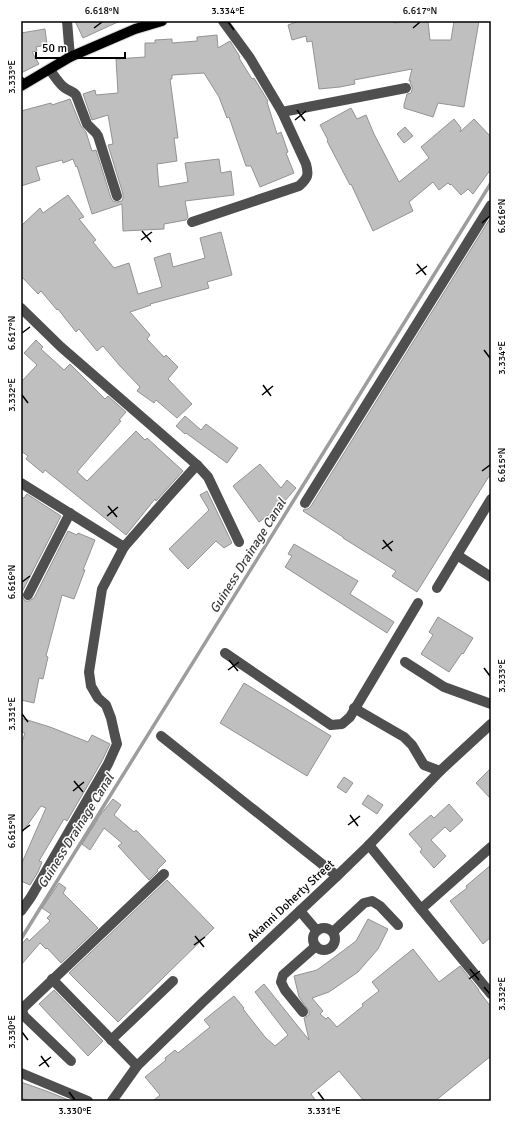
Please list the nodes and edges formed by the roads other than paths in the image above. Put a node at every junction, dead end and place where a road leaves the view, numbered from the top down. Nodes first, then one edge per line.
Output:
1 (67, 21) edge
2 (162, 21) edge
3 (223, 21) edge
4 (70, 57) junction
5 (50, 70) junction
6 (21, 86) edge
7 (406, 88) dead end
8 (282, 112) junction
9 (117, 196) dead end
10 (491, 206) edge
11 (192, 222) dead end
12 (21, 308) edge
13 (197, 465) junction
14 (21, 483) edge
15 (491, 499) edge
16 (305, 503) dead end
17 (70, 513) junction
18 (239, 542) dead end
19 (124, 547) junction
20 (457, 555) junction
21 (491, 577) edge
22 (437, 588) dead end
23 (28, 595) dead end
24 (418, 603) dead end
25 (225, 653) dead end
26 (405, 662) dead end
27 (491, 704) edge
28 (354, 708) junction
29 (491, 724) edge
30 (161, 736) dead end
31 (440, 771) junction
32 (369, 844) junction
33 (491, 847) edge
34 (164, 874) dead end
35 (336, 876) junction
36 (421, 909) junction
37 (21, 911) edge
38 (300, 911) junction
39 (398, 925) dead end
40 (317, 931) junction
41 (332, 932) junction
42 (316, 946) junction
43 (52, 979) junction
44 (174, 981) dead end
45 (491, 994) edge
46 (303, 1012) dead end
47 (111, 1040) junction
48 (71, 1061) dead end
49 (136, 1066) junction
50 (21, 1073) edge
51 (88, 1101) edge
52 (112, 1101) edge

1 - 4 street
2 - 4 main road
3 - 8 street
4 - 5 main road
5 - 6 main road
5 - 9 street
7 - 8 street
8 - 11 street
10 - 16 street
12 - 13 street
13 - 18 street
13 - 19 street
14 - 17 street
15 - 20 street
17 - 19 street
17 - 23 street
19 - 37 street
20 - 21 street
20 - 22 street
24 - 28 street
25 - 28 street
26 - 27 street
28 - 31 street
29 - 31 street, Akanni Doherty Street
30 - 35 street
31 - 32 street, Akanni Doherty Street
32 - 35 street, Akanni Doherty Street
32 - 36 street
33 - 36 street
34 - 43 street
35 - 38 street, Akanni Doherty Street
36 - 45 street
38 - 40 street
38 - 49 street, Akanni Doherty Street
39 - 41 street
40 - 41 street
40 - 42 street
41 - 42 street
42 - 46 street
43 - 47 street
43 - 48 street
44 - 47 street
47 - 49 street
49 - 52 street, Akanni Doherty Street
50 - 51 street

